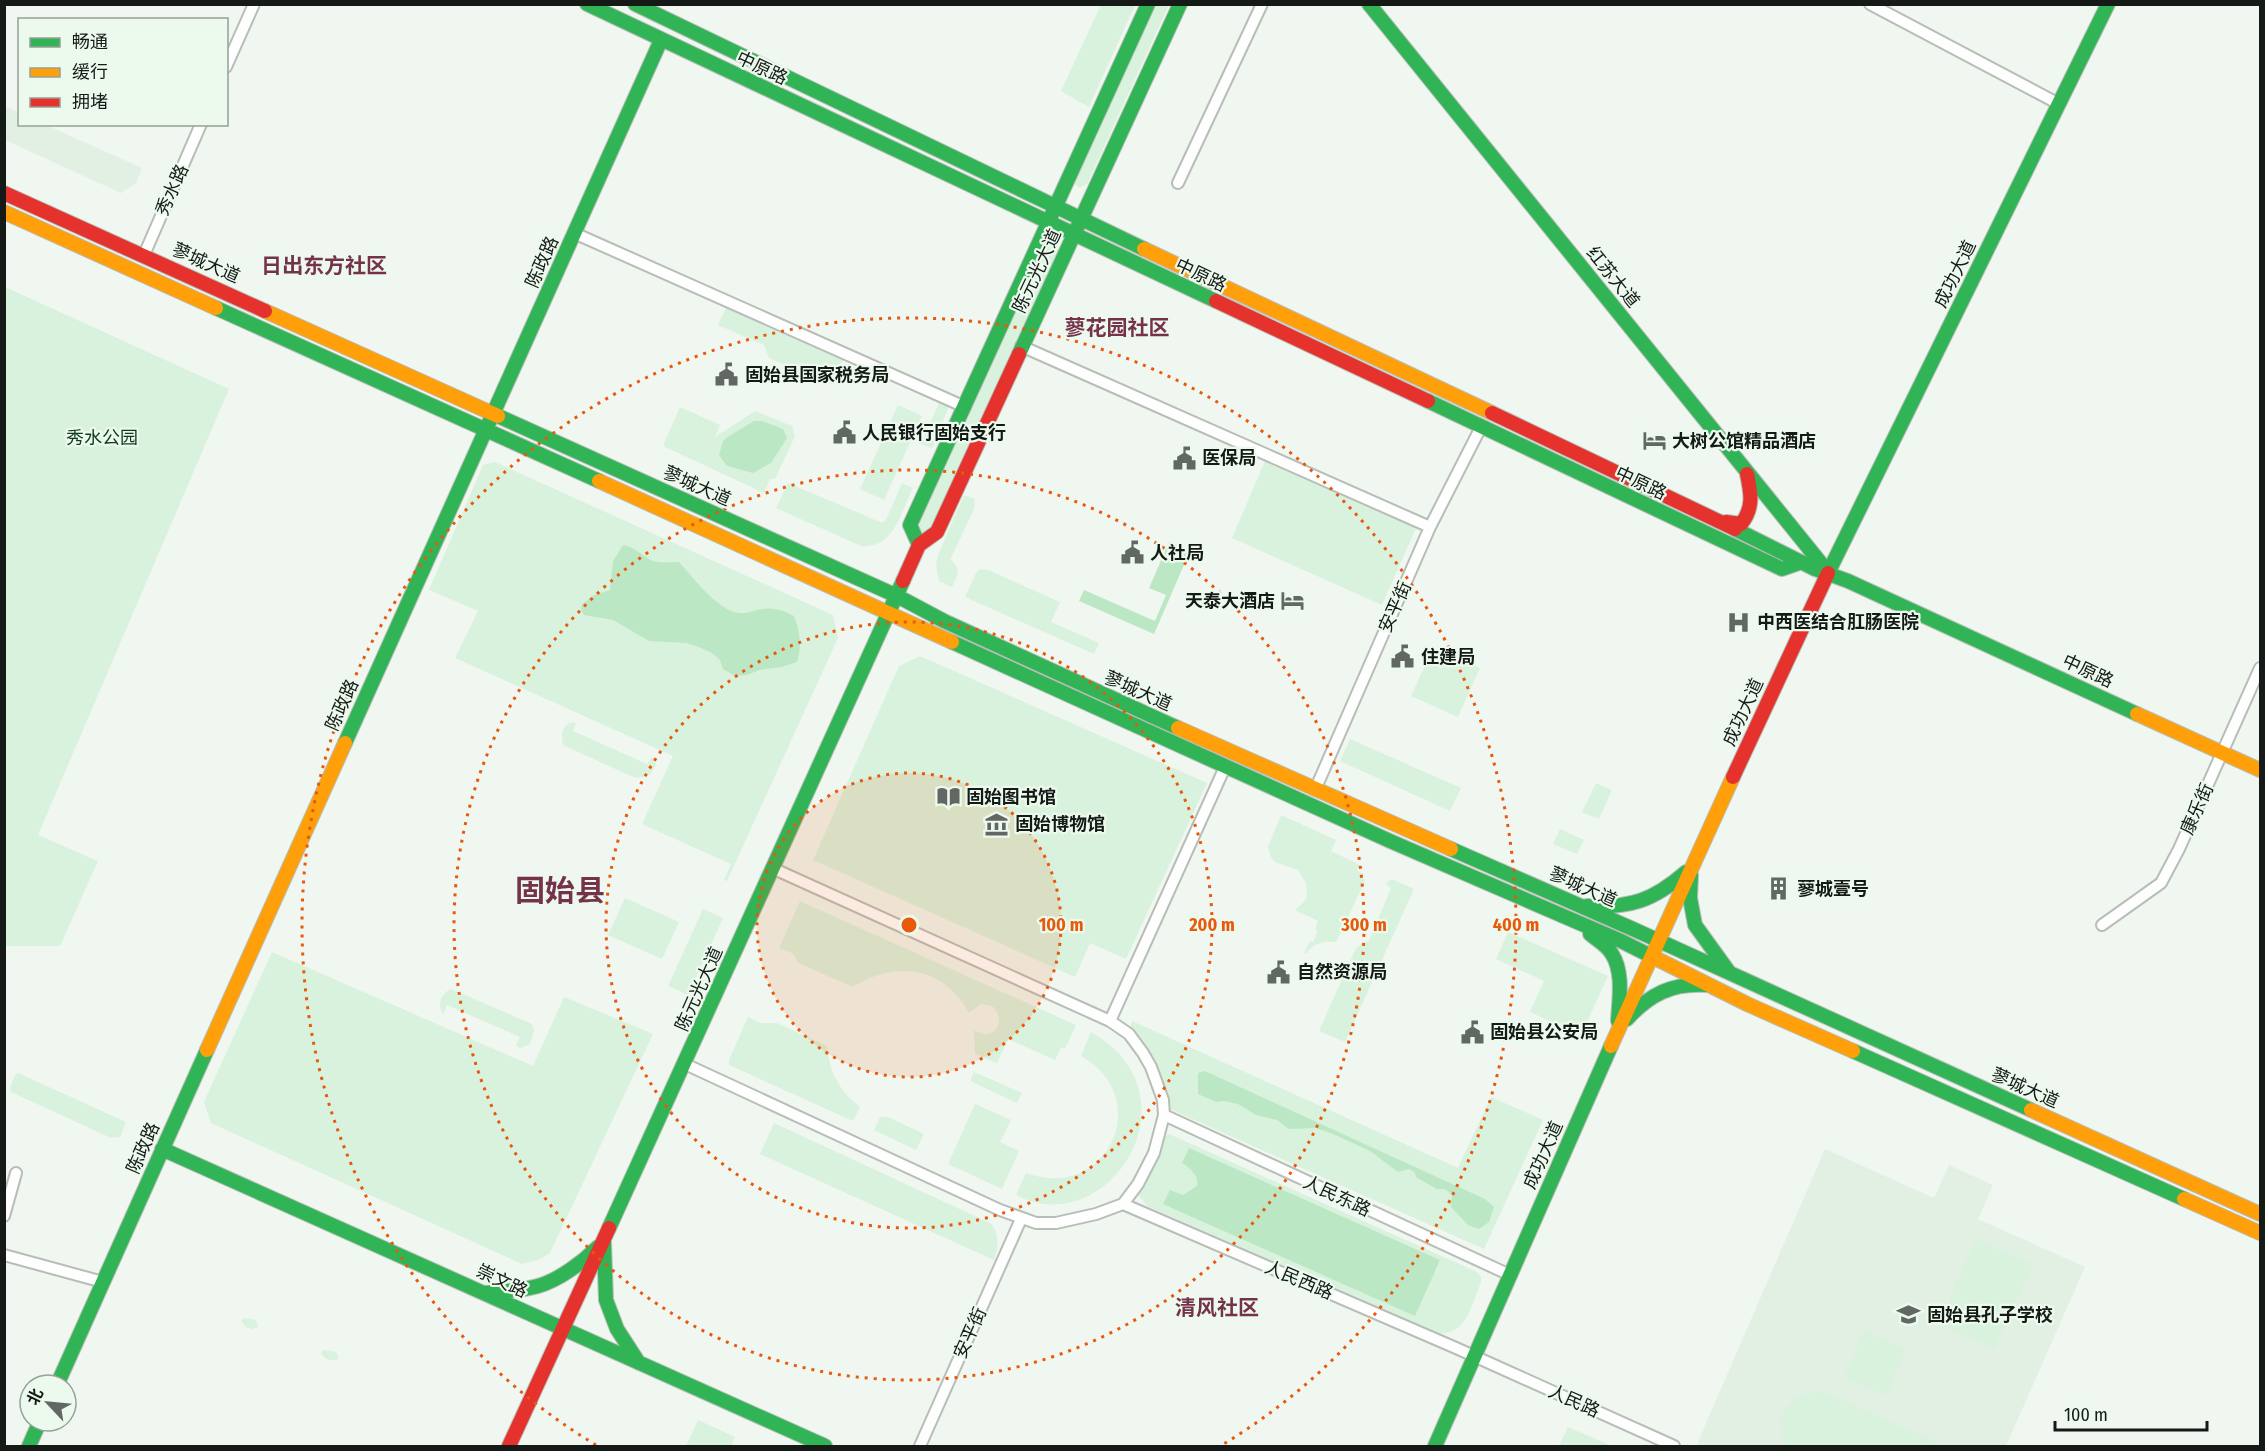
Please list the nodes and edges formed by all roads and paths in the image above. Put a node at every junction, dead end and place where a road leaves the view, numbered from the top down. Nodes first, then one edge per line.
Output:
1 (254, 4) edge
2 (586, 4) edge
3 (635, 4) edge
4 (1148, 4) edge
5 (1180, 4) edge
6 (1262, 4) edge
7 (1369, 4) edge
8 (1870, 4) edge
9 (2108, 4) edge
10 (661, 40) junction
11 (228, 62) edge
12 (2058, 104) junction
13 (200, 126) edge
14 (1178, 183) dead end
15 (4, 193) edge
16 (1057, 207) junction
17 (4, 212) edge
18 (1081, 219) junction
19 (1048, 224) junction
20 (574, 233) junction
21 (1075, 235) junction
22 (144, 255) junction
23 (1022, 346) junction
24 (965, 407) junction
25 (493, 414) junction
26 (1481, 427) junction
27 (486, 430) junction
28 (1746, 471) junction
29 (1720, 521) junction
30 (1430, 527) junction
31 (919, 545) junction
32 (1802, 562) junction
33 (1828, 572) junction
34 (897, 596) junction
35 (890, 613) junction
36 (2260, 668) edge
37 (2222, 753) junction
38 (1225, 767) junction
39 (2260, 770) edge
40 (1315, 790) junction
41 (772, 868) junction
42 (1691, 868) junction
43 (1580, 905) junction
44 (1573, 921) junction
45 (2102, 925) dead end
46 (1657, 940) junction
47 (1651, 955) junction
48 (1729, 973) junction
49 (1713, 986) junction
50 (1110, 1021) junction
51 (1617, 1032) junction
52 (685, 1064) junction
53 (1164, 1115) junction
54 (162, 1149) junction
55 (16, 1173) dead end
56 (1123, 1204) junction
57 (2260, 1214) edge
58 (4, 1216) edge
59 (1021, 1219) junction
60 (2260, 1233) edge
61 (604, 1240) junction
62 (4, 1255) edge
63 (1510, 1275) junction
64 (103, 1282) junction
65 (485, 1293) junction
66 (563, 1329) junction
67 (1474, 1357) junction
68 (640, 1364) junction
69 (62, 1373) edge
70 (509, 1446) edge
71 (825, 1446) edge
72 (920, 1446) edge
73 (1435, 1446) edge
74 (1674, 1446) edge

1 - 11 street
2 - 10 main road, 中原路
3 - 16 main road, 中原路
4 - 16 main road, 陈元光大道
5 - 18 main road, 陈元光大道
6 - 14 street
7 - 28 main road, 红苏大道
8 - 12 street
9 - 12 main road, 成功大道
10 - 19 main road, 中原路
10 - 20 main road, 陈政路
12 - 33 main road, 成功大道
13 - 22 street, 秀水路
15 - 22 main road, 蓼城大道
16 - 18 main road, 中原路
16 - 19 main road, 陈元光大道
17 - 27 main road, 蓼城大道
18 - 21 main road, 陈元光大道
18 - 29 main road, 中原路
19 - 21 main road, 中原路
19 - 24 main road, 陈元光大道
20 - 24 street
20 - 25 main road, 陈政路
21 - 23 main road, 陈元光大道
21 - 26 main road, 中原路
22 - 25 main road, 蓼城大道
23 - 30 street
23 - 31 main road, 陈元光大道
24 - 31 main road, 陈元光大道
25 - 27 main road, 陈政路
25 - 34 main road, 蓼城大道
26 - 30 street, 安平街
26 - 32 main road, 中原路
27 - 35 main road, 蓼城大道
27 - 54 main road, 陈政路
28 - 29 main road
28 - 33 main road, 红苏大道
29 - 32 main road, 中原路
30 - 40 street, 安平街
31 - 34 main road, 陈元光大道
32 - 33 main road, 中原路
33 - 37 main road, 中原路
33 - 42 main road, 成功大道
34 - 35 main road, 陈元光大道
34 - 40 main road, 蓼城大道
35 - 38 main road, 蓼城大道
35 - 41 main road, 陈元光大道
36 - 37 street, 康乐街
37 - 39 main road, 中原路
37 - 45 street, 康乐街
38 - 44 main road, 蓼城大道
38 - 50 street
40 - 43 main road, 蓼城大道
41 - 50 street
41 - 52 main road, 陈元光大道
42 - 43 main road
42 - 46 main road, 成功大道
42 - 48 main road
43 - 46 main road, 蓼城大道
44 - 47 main road, 蓼城大道
44 - 51 main road
46 - 47 main road, 成功大道
46 - 48 main road, 蓼城大道
47 - 49 main road, 蓼城大道
47 - 51 main road, 成功大道
48 - 57 main road, 蓼城大道
49 - 51 main road
49 - 60 main road, 蓼城大道
50 - 53 street
51 - 63 main road, 成功大道
52 - 59 street
52 - 61 main road, 陈元光大道
53 - 56 street
53 - 63 street, 人民东路
54 - 64 main road, 陈政路
54 - 65 main road, 崇文路
55 - 58 street
56 - 59 street
56 - 67 street, 人民西路
59 - 72 street, 安平街
61 - 65 main road
61 - 66 main road, 陈元光大道
61 - 68 main road
62 - 64 street
63 - 67 main road, 成功大道
64 - 69 main road, 陈政路
65 - 66 main road, 崇文路
66 - 68 main road, 崇文路
66 - 70 main road, 陈元光大道
67 - 73 main road, 成功大道
67 - 74 street, 人民路
68 - 71 main road, 崇文路

